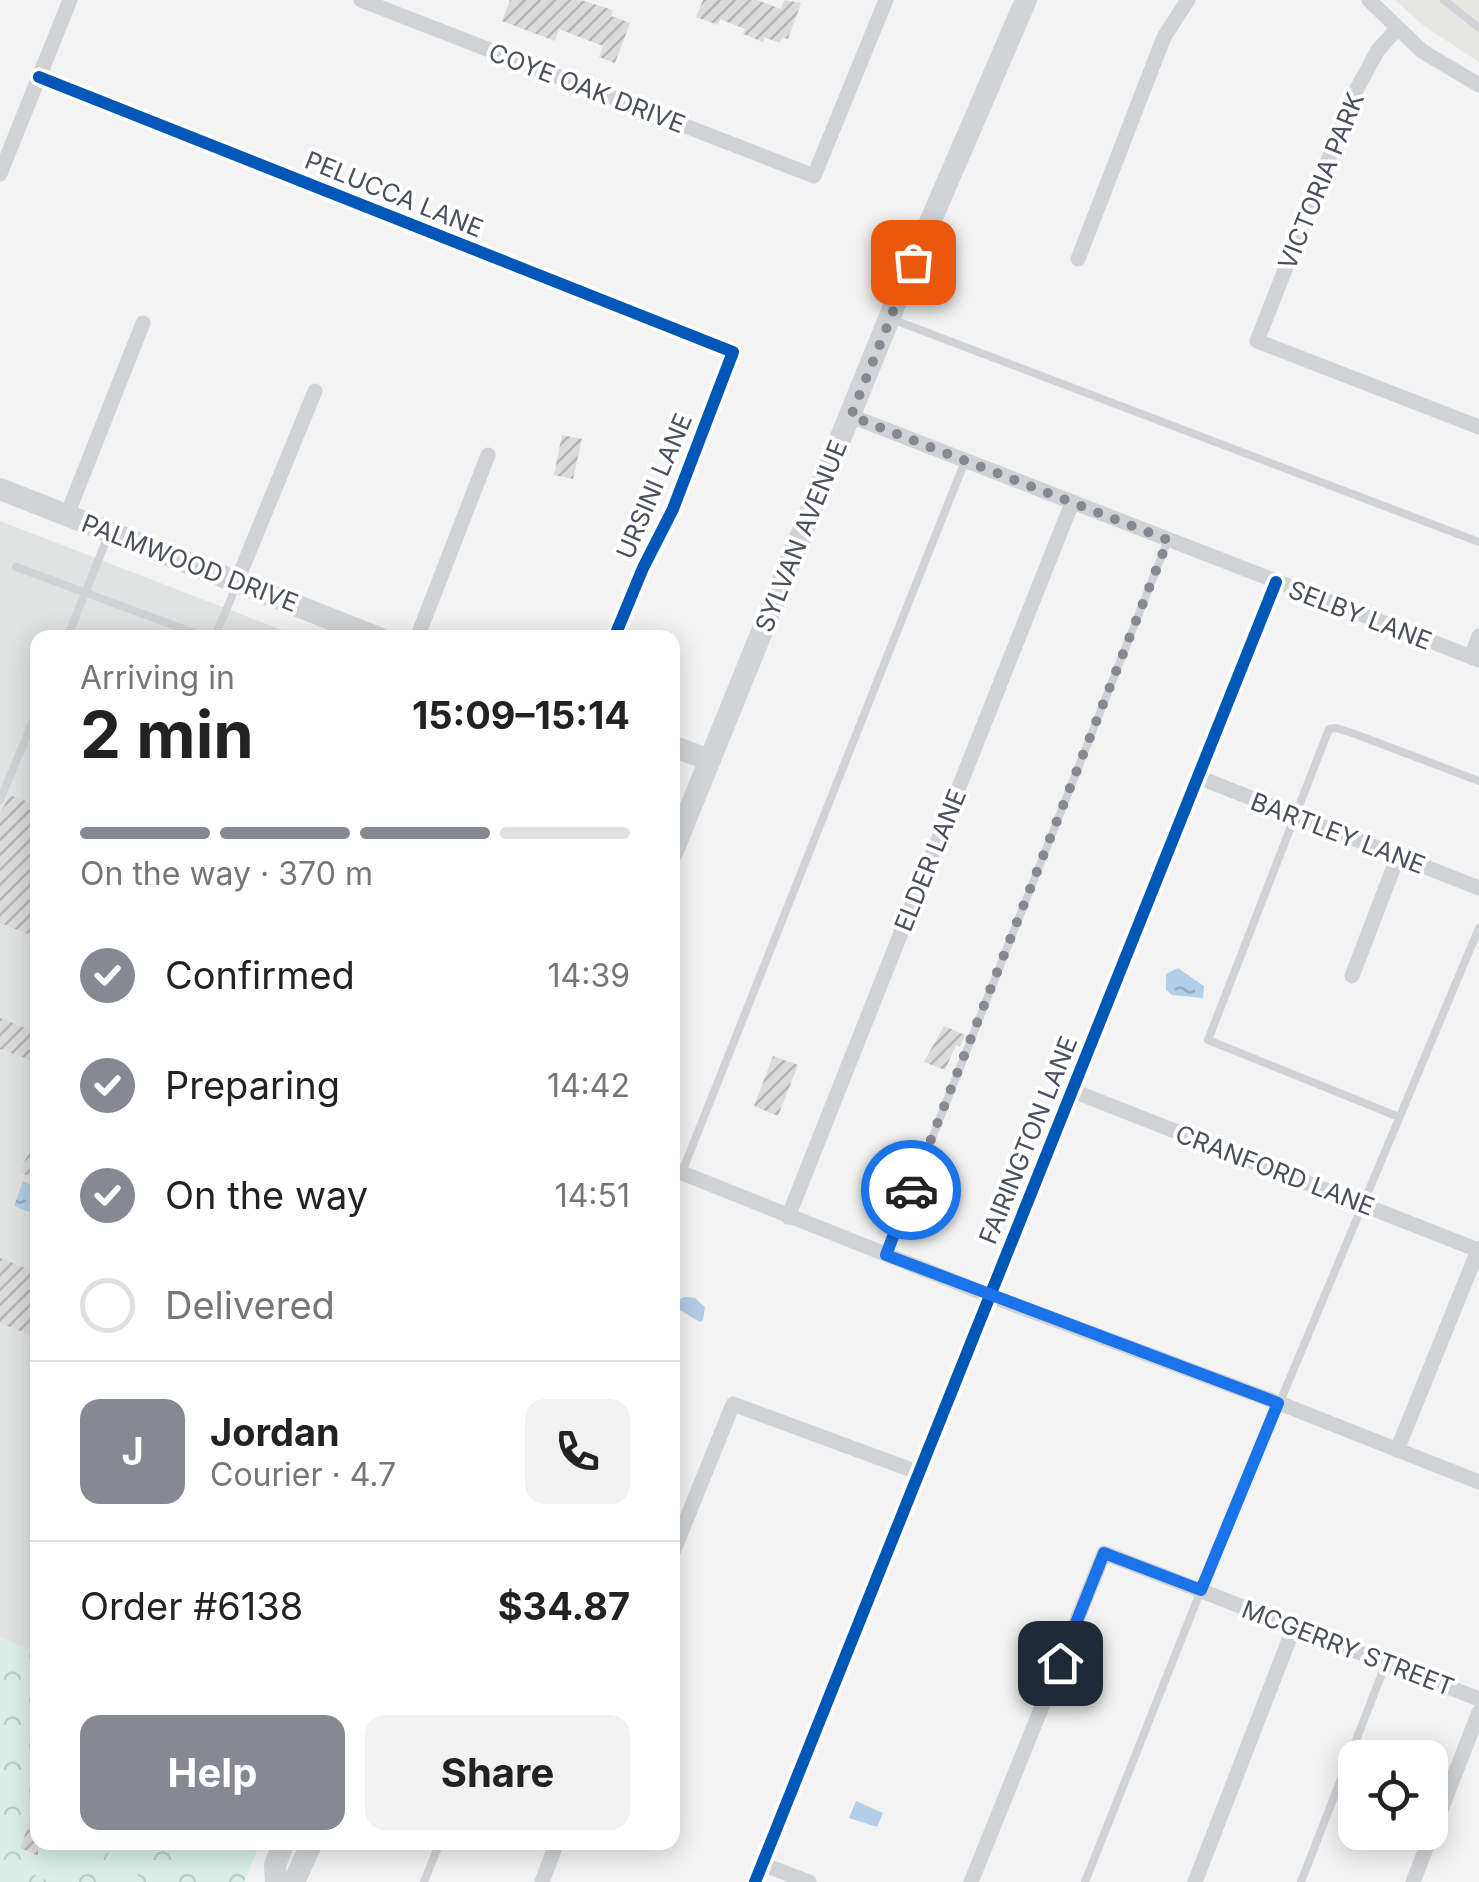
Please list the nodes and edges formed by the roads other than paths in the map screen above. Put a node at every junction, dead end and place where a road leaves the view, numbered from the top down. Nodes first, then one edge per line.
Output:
1 (70, 0) edge
2 (361, 0) edge
3 (886, 0) edge
4 (1026, 0) edge
5 (1188, 0) edge
6 (1369, 0) edge
7 (1444, 0) edge
8 (1479, 28) edge
9 (1397, 29) junction
10 (39, 77) junction
11 (1479, 85) edge
12 (0, 174) edge
13 (1078, 259) dead end
14 (890, 318) junction
15 (143, 323) dead end
16 (733, 352) joint
17 (315, 391) dead end
18 (851, 416) junction
19 (1479, 428) edge
20 (488, 455) dead end
21 (965, 460) junction
22 (0, 488) edge
23 (1072, 502) junction
24 (68, 515) junction
25 (110, 531) junction
26 (1168, 540) junction
27 (1479, 542) edge
28 (16, 567) dead end
29 (238, 582) junction
30 (1276, 582) junction
31 (86, 592) junction
32 (70, 630) edge
33 (189, 630) edge
34 (215, 630) edge
35 (359, 630) edge
36 (420, 630) edge
37 (617, 630) edge
38 (1479, 636) edge
39 (1475, 659) edge
40 (30, 728) edge
41 (680, 749) edge
42 (710, 760) junction
43 (1198, 777) junction
44 (1479, 781) edge
45 (0, 800) edge
46 (1296, 816) junction
47 (680, 833) edge
48 (1398, 856) junction
49 (1479, 888) edge
50 (1479, 928) edge
51 (1352, 976) dead end
52 (1073, 1091) junction
53 (1399, 1117) junction
54 (680, 1164) edge
55 (680, 1172) edge
56 (1362, 1204) junction
57 (788, 1217) junction
58 (1479, 1249) edge
59 (886, 1255) junction
60 (988, 1295) junction
61 (1278, 1403) junction
62 (1397, 1450) junction
63 (920, 1473) junction
64 (1479, 1482) edge
65 (680, 1535) edge
66 (1201, 1590) junction
67 (1294, 1626) junction
68 (1386, 1663) junction
69 (1479, 1699) edge
70 (1479, 1712) edge
71 (281, 1850) edge
72 (309, 1850) edge
73 (437, 1850) edge
74 (555, 1850) edge
75 (762, 1864) junction
76 (276, 1882) edge
77 (294, 1882) edge
78 (424, 1882) edge
79 (542, 1882) edge
80 (755, 1882) edge
81 (809, 1882) edge
82 (971, 1882) edge
83 (1085, 1882) edge
84 (1195, 1882) edge
85 (1301, 1882) edge
86 (1413, 1882) edge

1 - 10 street
2 - 3 street, COYE OAK DRIVE
4 - 14 main road, SYLVAN AVENUE
5 - 13 street
6 - 9 street
7 - 8 lane
9 - 11 street
9 - 19 street, VICTORIA PARK
10 - 12 street
10 - 16 street, PELUCCA LANE
14 - 18 main road, SYLVAN AVENUE
14 - 27 lane
15 - 24 street
16 - 37 street, URSINI LANE
17 - 29 street
18 - 21 street, SELBY LANE
18 - 42 main road, SYLVAN AVENUE
20 - 36 street
21 - 23 street, SELBY LANE
21 - 54 lane
22 - 24 main road, PALMWOOD DRIVE
23 - 26 street, SELBY LANE
23 - 57 street, ELDER LANE
24 - 25 main road, PALMWOOD DRIVE
25 - 29 main road, PALMWOOD DRIVE
25 - 31 lane
26 - 30 street, SELBY LANE
26 - 59 lane
28 - 31 lane
29 - 34 lane
29 - 35 main road, PALMWOOD DRIVE
30 - 39 street, SELBY LANE
30 - 43 street, FAIRINGTON LANE
31 - 32 lane
31 - 33 lane
38 - 39 street
40 - 45 lane
41 - 42 main road
42 - 47 main road, SYLVAN AVENUE
43 - 46 street, BARTLEY LANE
43 - 52 street, FAIRINGTON LANE
44 - 46 lane
46 - 48 street, BARTLEY LANE
46 - 53 lane
48 - 49 street, BARTLEY LANE
48 - 51 street
50 - 53 lane
52 - 56 street, CRANFORD LANE
52 - 60 street, FAIRINGTON LANE
53 - 56 lane
55 - 57 street
56 - 58 street, CRANFORD LANE
56 - 61 lane
57 - 59 street
58 - 62 street
59 - 60 street
60 - 61 street
60 - 63 street, FAIRINGTON LANE
61 - 62 street
61 - 66 lane
62 - 64 street
63 - 65 street
63 - 75 street, FAIRINGTON LANE
66 - 67 street, MCGERRY STREET
66 - 82 street, MCGERRY STREET
66 - 83 lane
67 - 68 street, MCGERRY STREET
67 - 84 street
68 - 69 street, MCGERRY STREET
68 - 85 lane
70 - 86 street
71 - 76 main road
72 - 77 main road
73 - 78 lane
74 - 79 street
75 - 80 street, FAIRINGTON LANE
75 - 81 street

